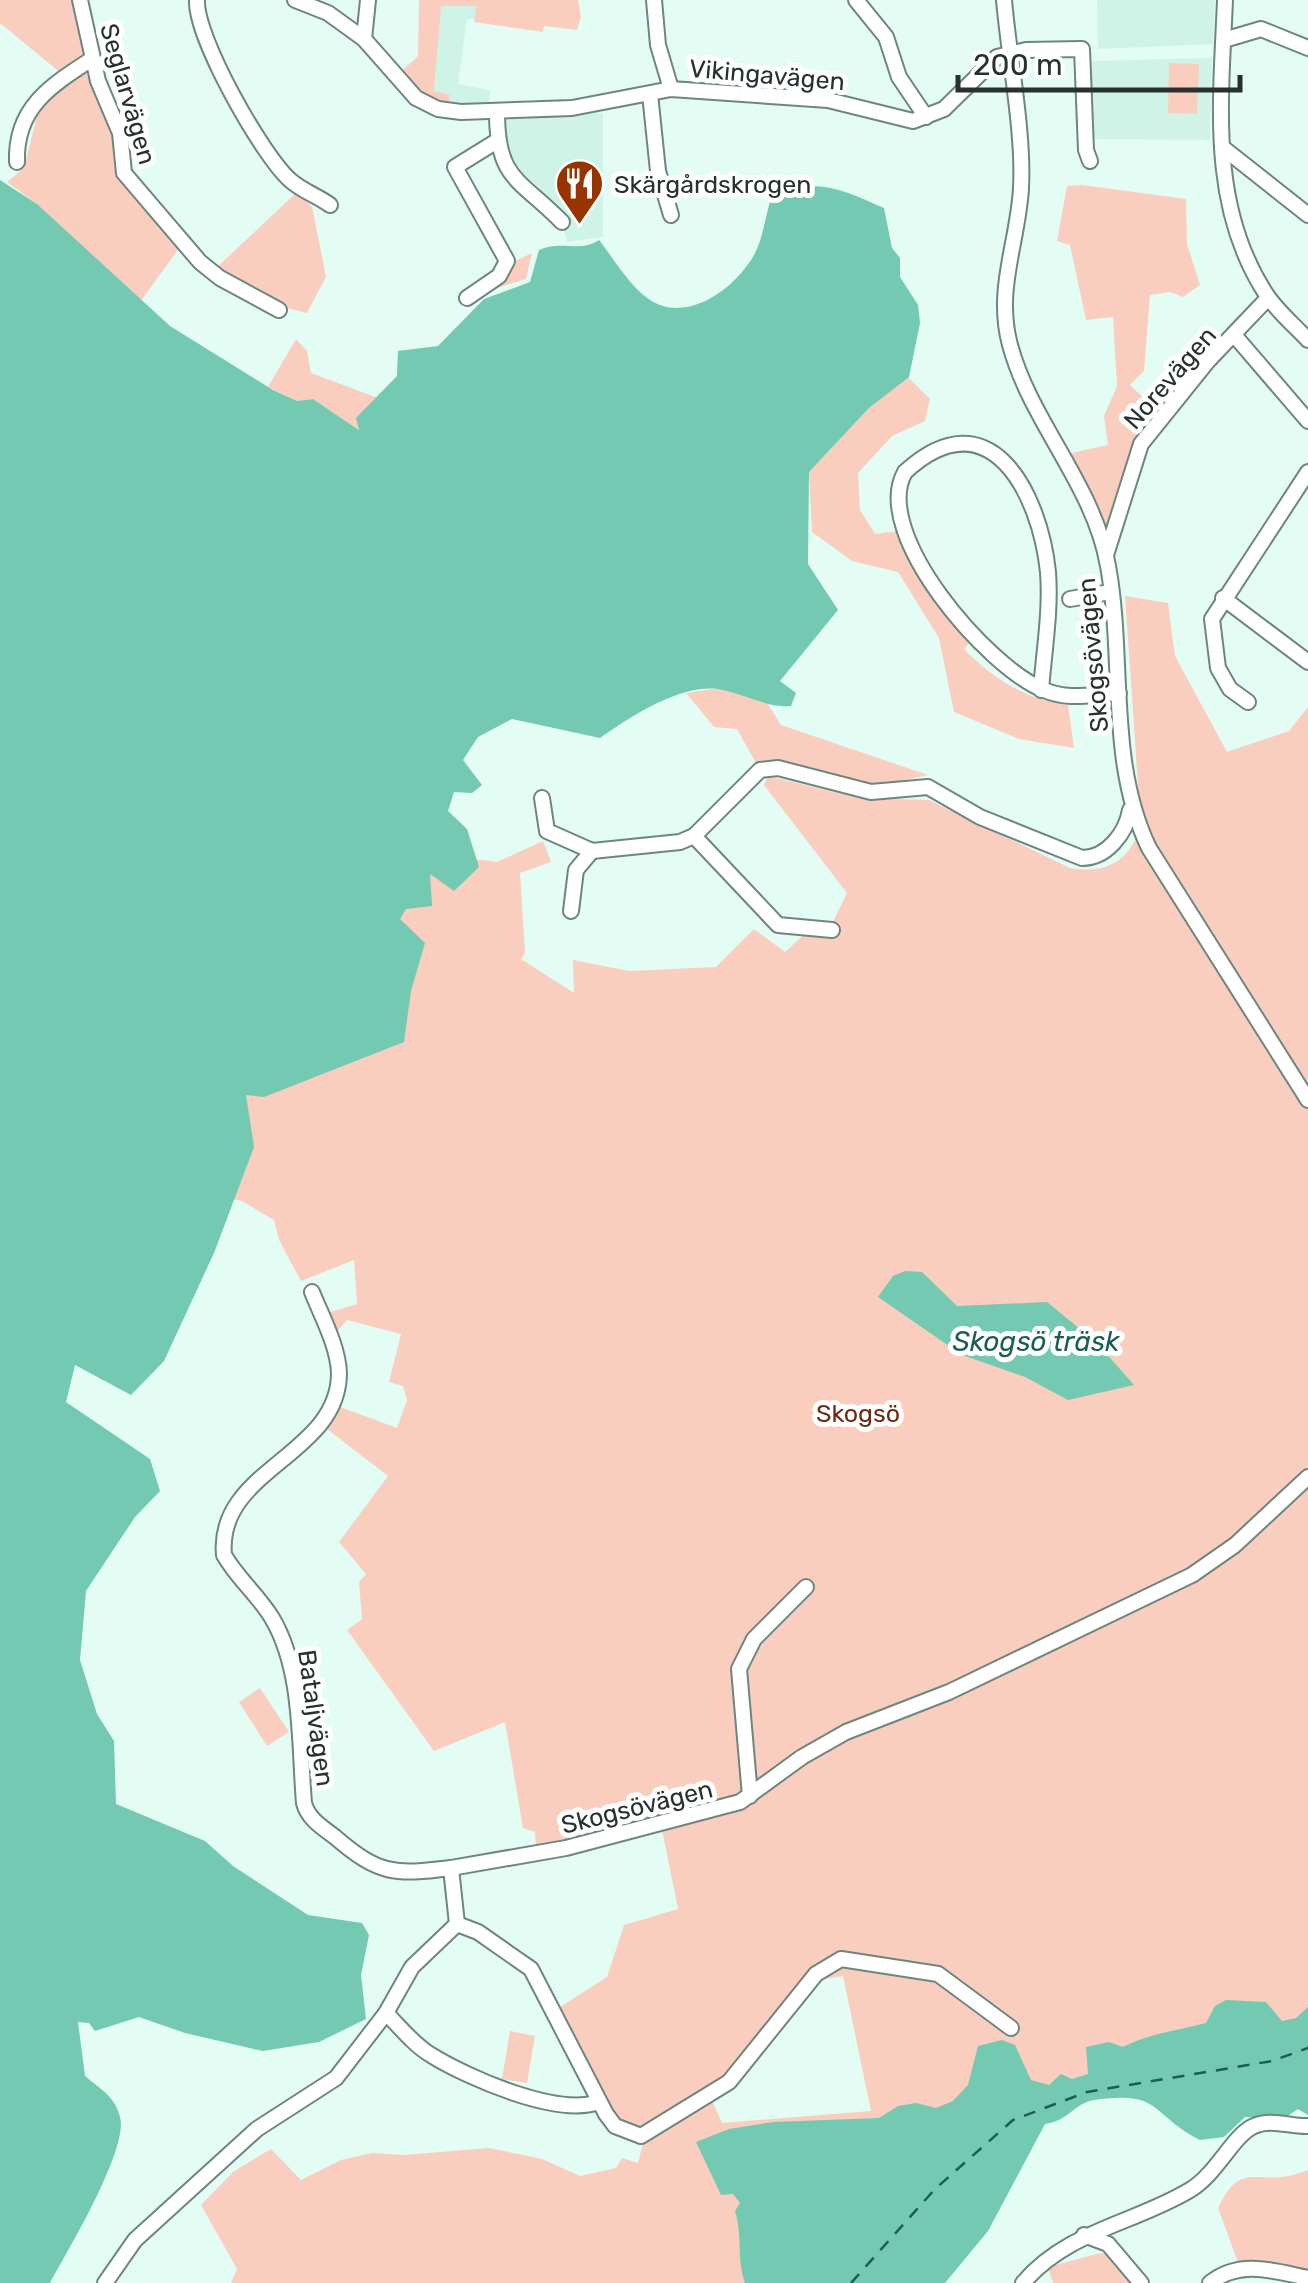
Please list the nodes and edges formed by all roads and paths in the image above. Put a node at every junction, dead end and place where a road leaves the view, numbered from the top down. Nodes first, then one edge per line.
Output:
1 (80, 0) edge
2 (197, 0) edge
3 (295, 0) edge
4 (368, 0) edge
5 (654, 0) edge
6 (856, 0) edge
7 (1004, 0) edge
8 (1225, 0) edge
9 (364, 39) junction
10 (1224, 40) junction
11 (1308, 48) edge
12 (1008, 54) junction
13 (92, 59) junction
14 (671, 90) junction
15 (650, 94) junction
16 (497, 113) junction
17 (926, 117) junction
18 (496, 140) junction
19 (1222, 147) junction
20 (1090, 160) dead end
21 (17, 162) dead end
22 (330, 205) dead end
23 (1308, 214) edge
24 (671, 215) dead end
25 (562, 222) dead end
26 (467, 298) dead end
27 (1268, 298) junction
28 (279, 310) dead end
29 (1235, 336) junction
30 (1308, 340) edge
31 (1308, 422) edge
32 (1308, 472) edge
33 (1106, 555) junction
34 (1110, 592) junction
35 (1224, 598) junction
36 (1070, 599) dead end
37 (1308, 662) edge
38 (1041, 690) junction
39 (1119, 693) junction
40 (1248, 702) dead end
41 (542, 798) dead end
42 (1130, 809) junction
43 (694, 836) junction
44 (592, 851) junction
45 (571, 911) dead end
46 (832, 930) dead end
47 (1308, 1100) edge
48 (312, 1292) dead end
49 (1308, 1476) edge
50 (806, 1587) dead end
51 (750, 1796) junction
52 (451, 1868) junction
53 (457, 1924) junction
54 (386, 2013) junction
55 (1011, 2028) dead end
56 (598, 2102) junction
57 (1308, 2126) edge
58 (1084, 2235) junction
59 (1308, 2278) edge
60 (105, 2283) edge
61 (1023, 2283) edge
62 (1140, 2283) edge
63 (1210, 2283) edge

1 - 13 street, Seglarvägen
2 - 22 street
3 - 9 street, Vikingavägen
4 - 9 street
5 - 14 street
6 - 17 street
7 - 12 street, Skogsövägen
8 - 10 street
9 - 16 street, Vikingavägen
10 - 11 street
10 - 19 street
12 - 17 street
12 - 20 street
12 - 33 street, Skogsövägen
13 - 21 street
13 - 28 street, Seglarvägen
14 - 15 street, Vikingavägen
14 - 17 street, Vikingavägen
15 - 16 street, Vikingavägen
15 - 24 street
16 - 18 street
18 - 25 street
18 - 26 street
19 - 23 street
19 - 27 street
27 - 29 street, Norevägen
27 - 30 street
29 - 31 street
29 - 33 street, Norevägen
32 - 35 street
33 - 34 street, Skogsövägen
34 - 36 street
34 - 39 street, Skogsövägen
35 - 37 street
35 - 40 street
38 - 38 street
38 - 39 street
39 - 42 street, Skogsövägen
41 - 44 street
42 - 43 street
42 - 47 street, Skogsövägen
43 - 44 street
43 - 46 street
44 - 45 street
48 - 52 street, Bataljvägen
49 - 51 street, Skogsövägen
50 - 51 street
51 - 52 street, Skogsövägen
52 - 53 street
53 - 54 street
53 - 56 street
54 - 56 street
54 - 60 street
55 - 56 street
57 - 58 street
58 - 61 street
58 - 62 street
59 - 63 street

